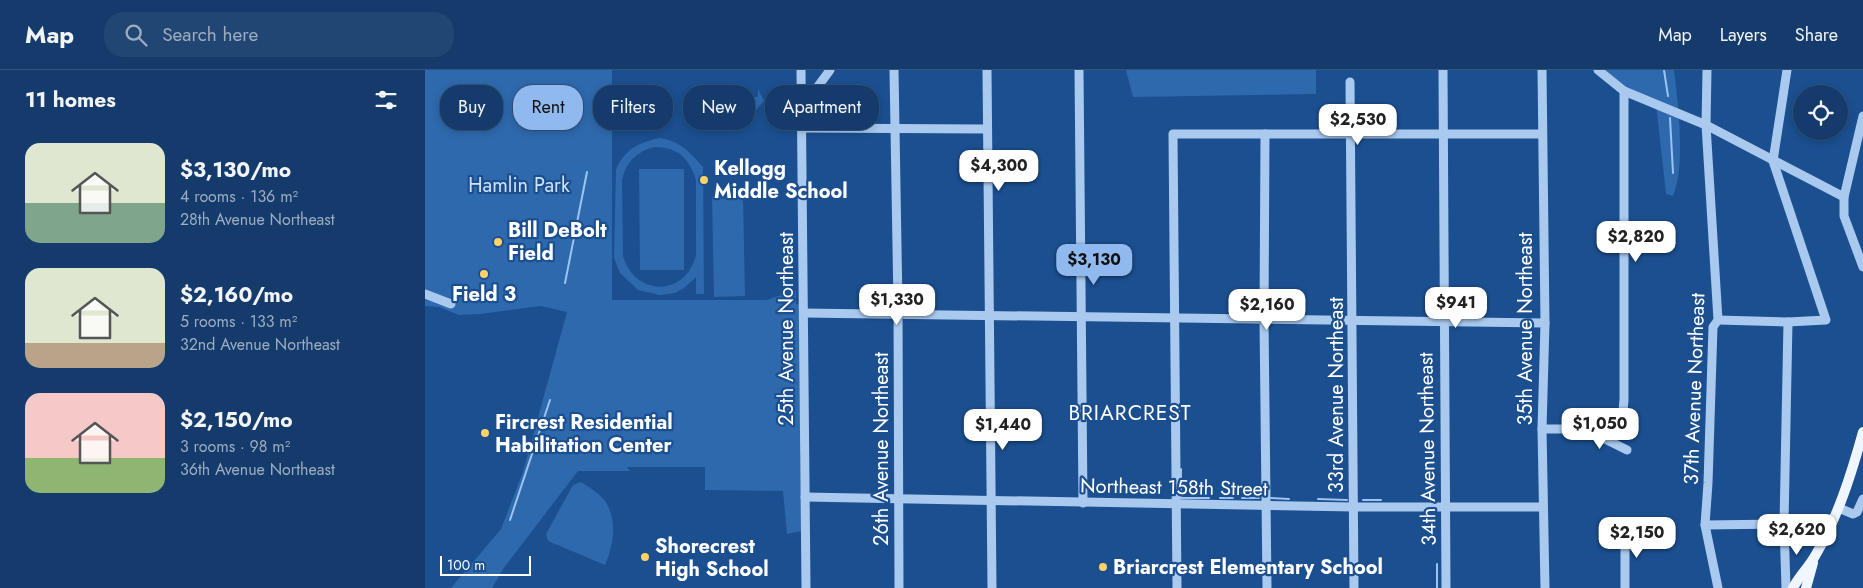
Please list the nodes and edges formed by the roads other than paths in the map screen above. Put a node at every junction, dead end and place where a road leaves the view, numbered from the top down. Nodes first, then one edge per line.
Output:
1 (801, 70) edge
2 (830, 70) edge
3 (894, 70) edge
4 (987, 70) edge
5 (1079, 70) edge
6 (1443, 70) edge
7 (1542, 70) edge
8 (1598, 70) edge
9 (1707, 70) edge
10 (1787, 70) edge
11 (1350, 82) dead end
12 (801, 85) edge
13 (819, 85) edge
14 (1624, 91) junction
15 (1863, 116) edge
16 (1706, 125) junction
17 (879, 128) edge
18 (895, 128) junction
19 (986, 129) junction
20 (802, 130) edge
21 (1265, 134) junction
22 (1351, 134) junction
23 (1444, 134) junction
24 (1542, 134) junction
25 (1773, 161) junction
26 (1844, 197) junction
27 (1863, 266) edge
28 (425, 294) edge
29 (451, 304) dead end
30 (804, 313) junction
31 (899, 314) junction
32 (990, 315) junction
33 (1083, 316) junction
34 (1175, 318) junction
35 (1263, 319) junction
36 (1353, 320) junction
37 (1718, 320) junction
38 (1444, 322) junction
39 (1788, 322) junction
40 (1545, 323) junction
41 (1542, 429) junction
42 (1585, 429) junction
43 (1863, 432) edge
44 (1627, 450) dead end
45 (805, 497) junction
46 (898, 499) junction
47 (1863, 499) edge
48 (991, 501) junction
49 (1083, 503) junction
50 (1176, 504) junction
51 (1266, 505) junction
52 (1354, 507) junction
53 (1446, 507) junction
54 (1542, 507) junction
55 (1839, 508) junction
56 (1785, 524) junction
57 (1705, 525) junction
58 (1625, 530) dead end
59 (1814, 557) junction
60 (806, 588) edge
61 (899, 588) edge
62 (992, 588) edge
63 (1177, 588) edge
64 (1267, 588) edge
65 (1354, 588) edge
66 (1446, 588) edge
67 (1545, 588) edge
68 (1625, 588) edge
69 (1718, 588) edge
70 (1786, 588) edge
71 (1793, 588) edge
72 (1805, 588) edge

1 - 12 street, 25th Avenue Northeast
2 - 13 street
3 - 18 street, 26th Avenue Northeast
4 - 19 street
5 - 33 street
6 - 23 street, 34th Avenue Northeast
7 - 24 street, 35th Avenue Northeast
8 - 14 street
9 - 16 street, 37th Avenue Northeast
10 - 25 street
11 - 22 street, 33rd Avenue Northeast
14 - 16 street
14 - 42 street
15 - 26 street
16 - 25 street
16 - 37 street, 37th Avenue Northeast
17 - 18 street
18 - 19 street
18 - 31 street, 26th Avenue Northeast
19 - 32 street
20 - 30 street, 25th Avenue Northeast
21 - 22 street
21 - 34 street
21 - 35 street
22 - 23 street
22 - 36 street, 33rd Avenue Northeast
23 - 24 street
23 - 38 street, 34th Avenue Northeast
24 - 40 street, 35th Avenue Northeast
25 - 26 street
25 - 39 street
26 - 27 street
28 - 29 street
30 - 31 street
30 - 45 street, 25th Avenue Northeast
31 - 32 street
31 - 46 street, 26th Avenue Northeast
32 - 33 street
32 - 48 street
33 - 34 street
33 - 49 street
34 - 35 street
34 - 50 street
35 - 36 street
35 - 51 street
36 - 38 street
36 - 52 street, 33rd Avenue Northeast
37 - 39 street
37 - 57 street, 37th Avenue Northeast
38 - 40 street
38 - 53 street, 34th Avenue Northeast
39 - 56 street
40 - 41 street, 35th Avenue Northeast
41 - 42 street
41 - 54 street, 35th Avenue Northeast
42 - 44 street
43 - 55 main road
45 - 46 street, Northeast 158th Street
45 - 60 street, 25th Avenue Northeast
46 - 48 street, Northeast 158th Street
46 - 61 street, 26th Avenue Northeast
47 - 55 street
48 - 49 street, Northeast 158th Street
48 - 62 street
49 - 50 street, Northeast 158th Street
50 - 51 street, Northeast 158th Street
50 - 63 street
51 - 52 street, Northeast 158th Street
51 - 64 street
52 - 53 street, Northeast 158th Street
52 - 65 street, 33rd Avenue Northeast
53 - 54 street, Northeast 158th Street
53 - 66 street, 34th Avenue Northeast
54 - 67 street, 35th Avenue Northeast
55 - 59 main road
56 - 57 street
56 - 70 street
57 - 69 street, 37th Avenue Northeast
58 - 68 street
59 - 71 main road
59 - 72 main road

